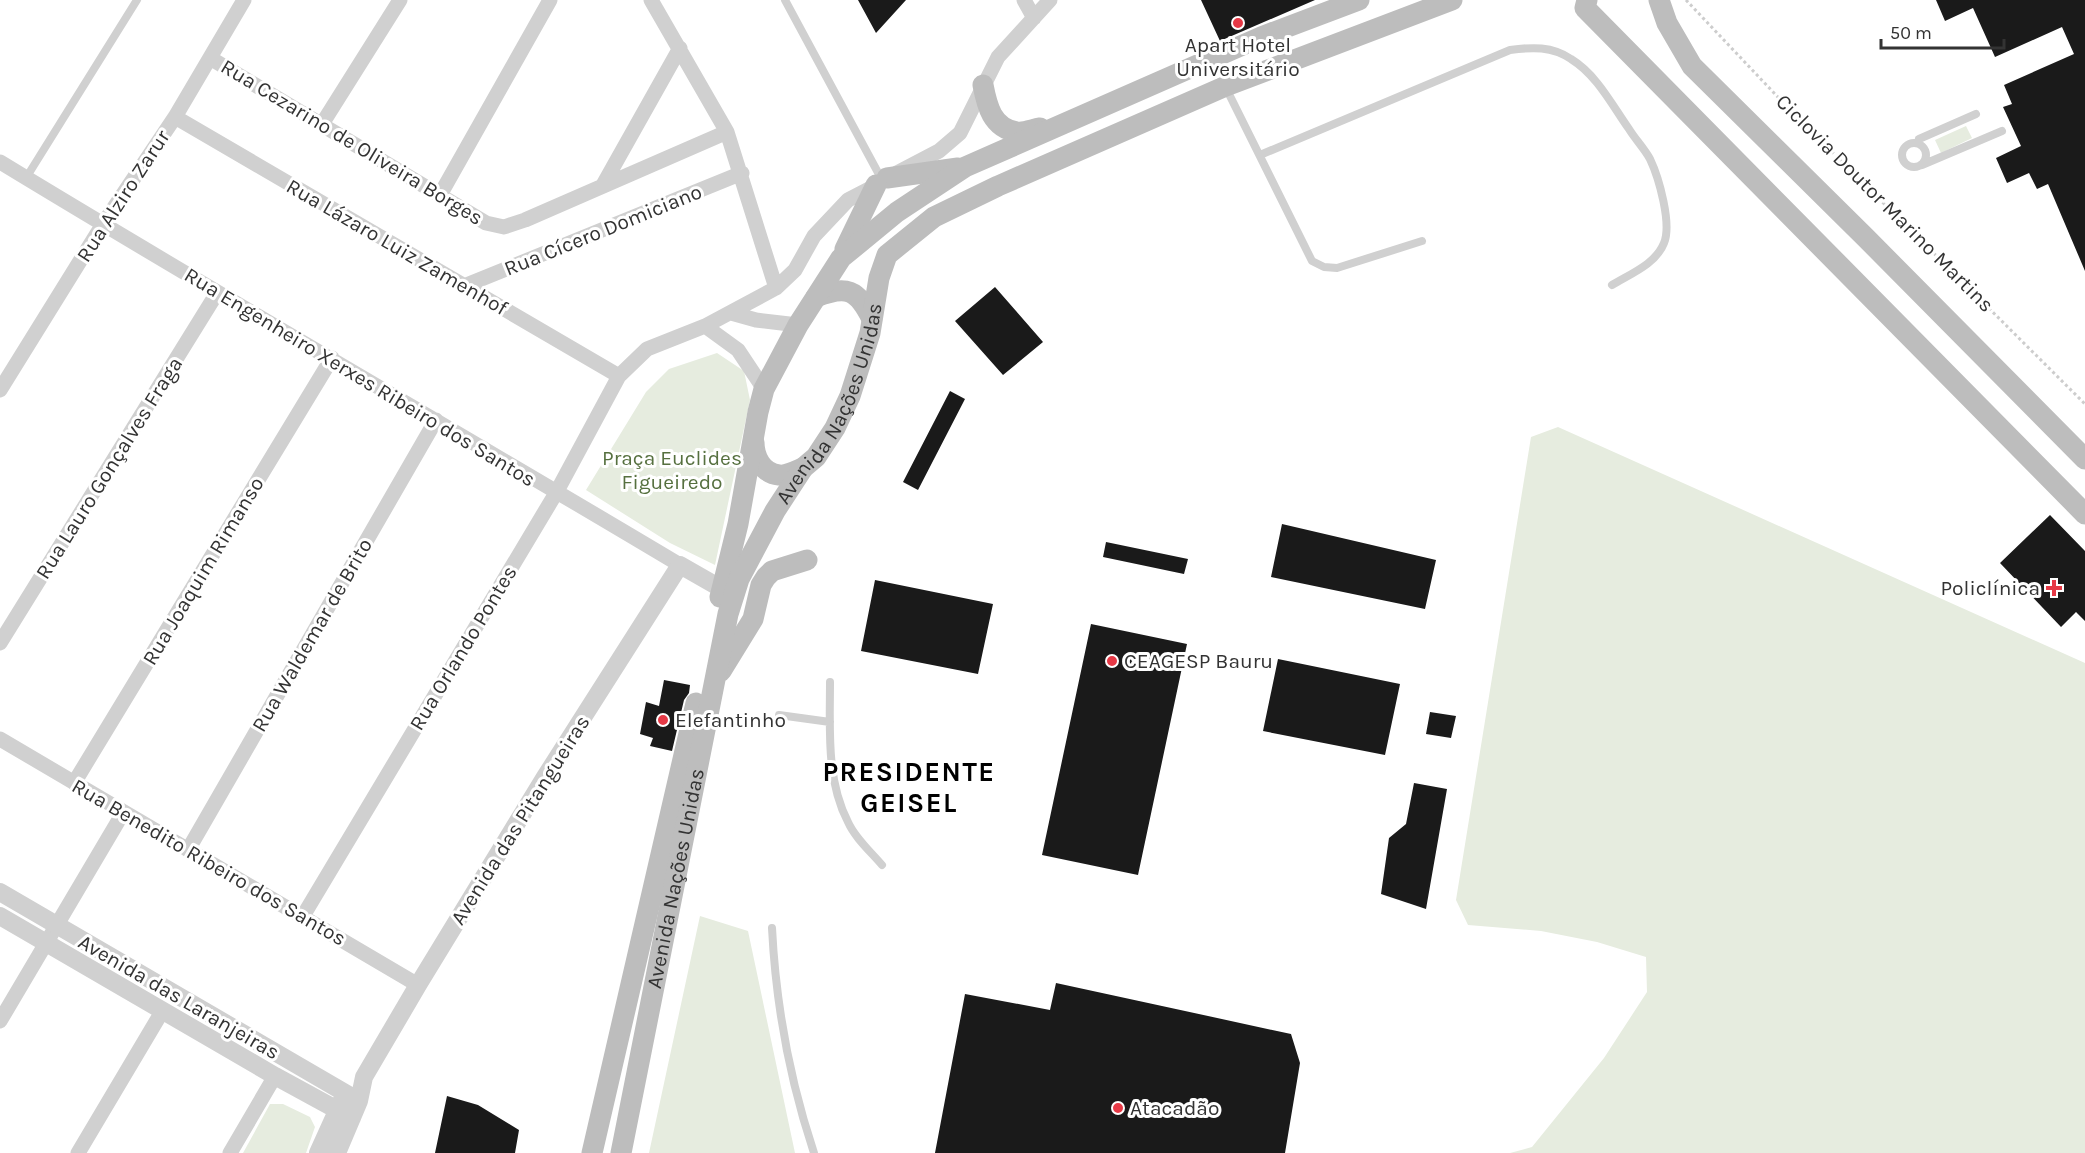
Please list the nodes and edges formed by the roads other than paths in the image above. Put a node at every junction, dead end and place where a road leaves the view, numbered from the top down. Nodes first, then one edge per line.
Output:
1 (137, 0) edge
2 (244, 0) edge
3 (400, 0) edge
4 (550, 0) edge
5 (651, 0) edge
6 (785, 0) edge
7 (1024, 0) edge
8 (1050, 0) edge
9 (1359, 0) edge
10 (1452, 0) edge
11 (1587, 0) edge
12 (1659, 0) edge
13 (1034, 18) junction
14 (680, 48) junction
15 (210, 58) junction
16 (983, 85) junction
17 (1226, 86) junction
18 (1976, 114) dead end
19 (175, 117) junction
20 (1064, 123) junction
21 (322, 124) junction
22 (2002, 131) dead end
23 (728, 132) junction
24 (1919, 138) dead end
25 (1260, 155) junction
26 (0, 162) edge
27 (1922, 165) dead end
28 (965, 167) junction
29 (742, 173) junction
30 (26, 178) junction
31 (882, 181) junction
32 (603, 185) junction
33 (440, 195) junction
34 (103, 224) junction
35 (1422, 241) dead end
36 (841, 258) junction
37 (1612, 285) dead end
38 (464, 286) junction
39 (776, 288) junction
40 (217, 293) junction
41 (816, 297) junction
42 (731, 313) junction
43 (872, 319) junction
44 (798, 325) junction
45 (705, 326) junction
46 (332, 358) junction
47 (619, 376) junction
48 (764, 389) junction
49 (0, 390) edge
50 (758, 412) junction
51 (436, 420) junction
52 (2085, 459) edge
53 (803, 468) junction
54 (556, 493) junction
55 (2085, 514) edge
56 (807, 560) dead end
57 (680, 565) junction
58 (722, 589) junction
59 (0, 643) edge
60 (714, 681) junction
61 (830, 682) dead end
62 (780, 715) dead end
63 (830, 722) junction
64 (0, 739) edge
65 (74, 783) junction
66 (123, 813) junction
67 (188, 850) junction
68 (882, 865) dead end
69 (0, 892) edge
70 (0, 916) edge
71 (303, 916) junction
72 (772, 928) dead end
73 (52, 934) junction
74 (418, 985) junction
75 (164, 1010) junction
76 (0, 1021) edge
77 (275, 1076) junction
78 (348, 1105) junction
79 (78, 1153) edge
80 (230, 1153) edge
81 (318, 1153) edge
82 (338, 1153) edge
83 (592, 1153) edge
84 (621, 1153) edge
85 (814, 1153) edge

1 - 30 lane
2 - 15 street, Rua Alziro Zarur
3 - 21 street
4 - 33 street
5 - 14 street
6 - 31 lane
7 - 13 street
8 - 13 street, Rua Orlando Pontes
9 - 20 main road, Avenida Nações Unidas
10 - 17 main road, Avenida Nações Unidas
11 - 55 main road
12 - 52 main road
13 - 16 street, Rua Orlando Pontes
14 - 23 street
14 - 32 street
15 - 19 street, Rua Alziro Zarur
15 - 21 street, Rua Cezarino de Oliveira Borges
16 - 20 main road
16 - 31 street, Rua Orlando Pontes
17 - 25 lane
17 - 43 main road, Avenida Nações Unidas
18 - 24 lane
19 - 34 street, Rua Alziro Zarur
19 - 38 street, Rua Lázaro Luiz Zamenhof
20 - 28 main road, Avenida Nações Unidas
21 - 33 street, Rua Cezarino de Oliveira Borges
22 - 27 lane
23 - 29 street
23 - 32 street, Rua Cezarino de Oliveira Borges
25 - 35 lane
25 - 37 lane
26 - 30 street, Rua Engenheiro Xerxes Ribeiro dos Santos
28 - 31 main road
28 - 36 main road, Avenida Nações Unidas
29 - 38 street, Rua Cícero Domiciano
29 - 39 street
30 - 34 street, Rua Engenheiro Xerxes Ribeiro dos Santos
31 - 36 main road
31 - 39 street, Rua Orlando Pontes
32 - 33 street, Rua Cezarino de Oliveira Borges
34 - 40 street, Rua Engenheiro Xerxes Ribeiro dos Santos
34 - 49 street, Rua Alziro Zarur
36 - 41 main road, Avenida Nações Unidas
38 - 47 street, Rua Lázaro Luiz Zamenhof
39 - 42 street, Rua Orlando Pontes
40 - 46 street, Rua Engenheiro Xerxes Ribeiro dos Santos
40 - 59 street, Rua Lauro Gonçalves Fraga
41 - 43 main road
41 - 44 main road, Avenida Nações Unidas
42 - 44 street
42 - 45 street, Rua Orlando Pontes
43 - 53 main road, Avenida Nações Unidas
44 - 48 main road, Avenida Nações Unidas
45 - 47 street, Rua Orlando Pontes
45 - 48 street
46 - 51 street, Rua Engenheiro Xerxes Ribeiro dos Santos
46 - 65 street, Rua Joaquim Rimanso
47 - 54 street, Rua Orlando Pontes
48 - 50 main road, Avenida Nações Unidas
50 - 53 main road
50 - 58 main road, Avenida Nações Unidas
51 - 54 street, Rua Engenheiro Xerxes Ribeiro dos Santos
51 - 67 street, Rua Waldemar de Brito
53 - 60 main road, Avenida Nações Unidas
54 - 57 street, Rua Engenheiro Xerxes Ribeiro dos Santos
54 - 71 street, Rua Orlando Pontes
56 - 60 main road
57 - 58 street, Rua Engenheiro Xerxes Ribeiro dos Santos
57 - 74 street, Avenida das Pitangueiras
58 - 83 main road, Avenida Nações Unidas
60 - 84 main road, Avenida Nações Unidas
61 - 63 lane
62 - 63 lane
63 - 68 lane
64 - 65 street, Rua Benedito Ribeiro dos Santos
65 - 66 street, Rua Benedito Ribeiro dos Santos
66 - 67 street, Rua Benedito Ribeiro dos Santos
66 - 73 street
67 - 71 street, Rua Benedito Ribeiro dos Santos
69 - 73 street, Avenida das Laranjeiras
70 - 73 street, Avenida das Laranjeiras
71 - 74 street, Rua Benedito Ribeiro dos Santos
72 - 85 lane
73 - 75 street, Avenida das Laranjeiras
73 - 76 street
73 - 78 street, Avenida das Laranjeiras
74 - 78 street, Avenida das Pitangueiras
75 - 77 street, Avenida das Laranjeiras
75 - 79 street
77 - 78 street, Avenida das Laranjeiras
77 - 80 street
78 - 81 street, Avenida das Pitangueiras
78 - 82 street, Avenida das Pitangueiras

